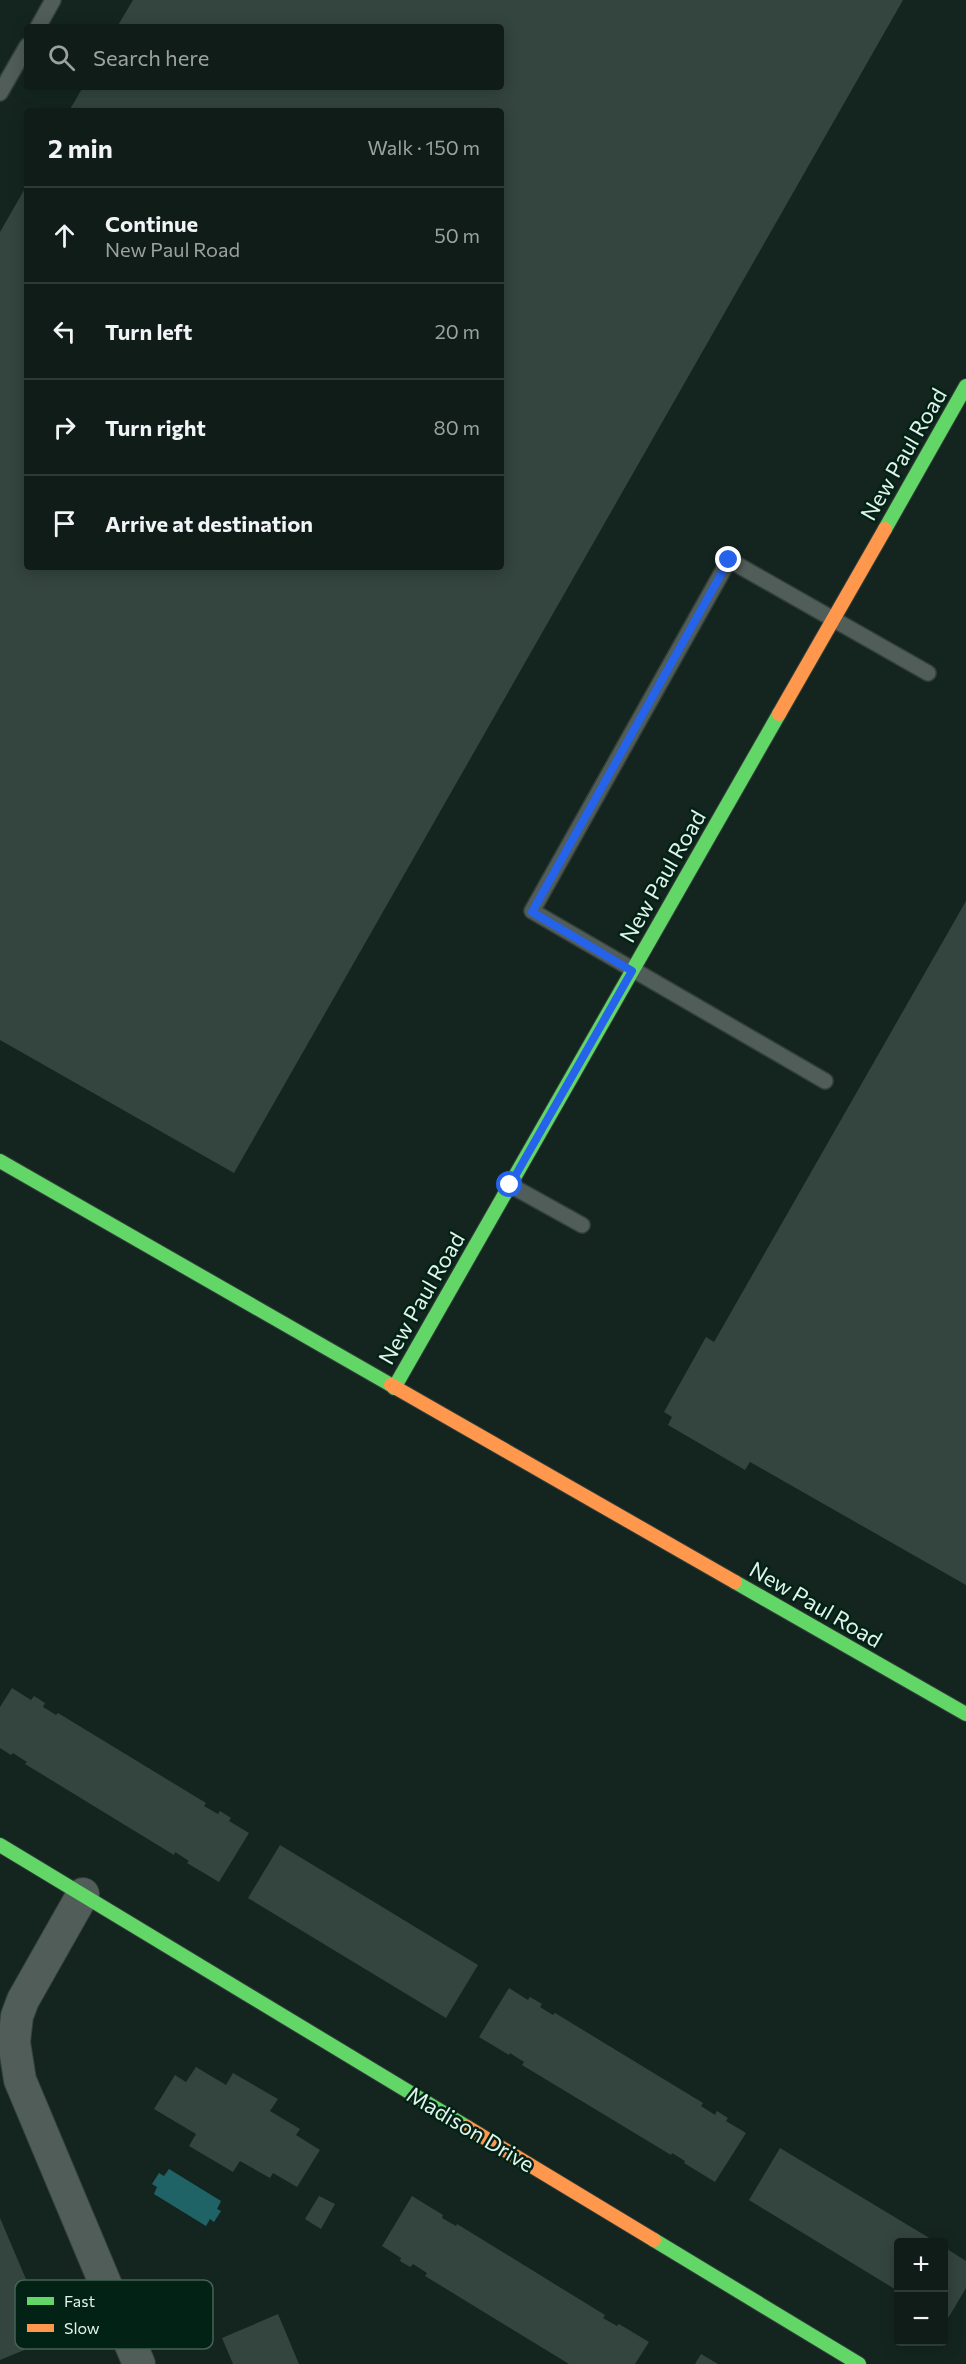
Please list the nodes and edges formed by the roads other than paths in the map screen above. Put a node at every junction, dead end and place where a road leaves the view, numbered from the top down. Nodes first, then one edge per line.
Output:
1 (53, 0) edge
2 (40, 24) edge
3 (24, 51) edge
4 (0, 93) edge
5 (966, 386) edge
6 (833, 619) junction
7 (928, 672) dead end
8 (632, 971) junction
9 (825, 1082) dead end
10 (0, 1161) edge
11 (510, 1185) junction
12 (582, 1225) dead end
13 (394, 1388) junction
14 (966, 1714) edge
15 (0, 1845) edge
16 (83, 1894) junction
17 (104, 2280) edge
18 (133, 2349) edge
19 (139, 2364) edge
20 (859, 2364) edge

1 - 2 lane
3 - 4 lane
5 - 6 street, New Paul Road
6 - 7 lane
6 - 8 street, New Paul Road
6 - 8 lane
8 - 9 lane
8 - 11 street, New Paul Road
10 - 13 street, New Paul Road
11 - 12 lane
11 - 13 street, New Paul Road
13 - 14 street, New Paul Road
15 - 16 street, Madison Drive
16 - 17 street
16 - 20 street, Madison Drive
18 - 19 street

